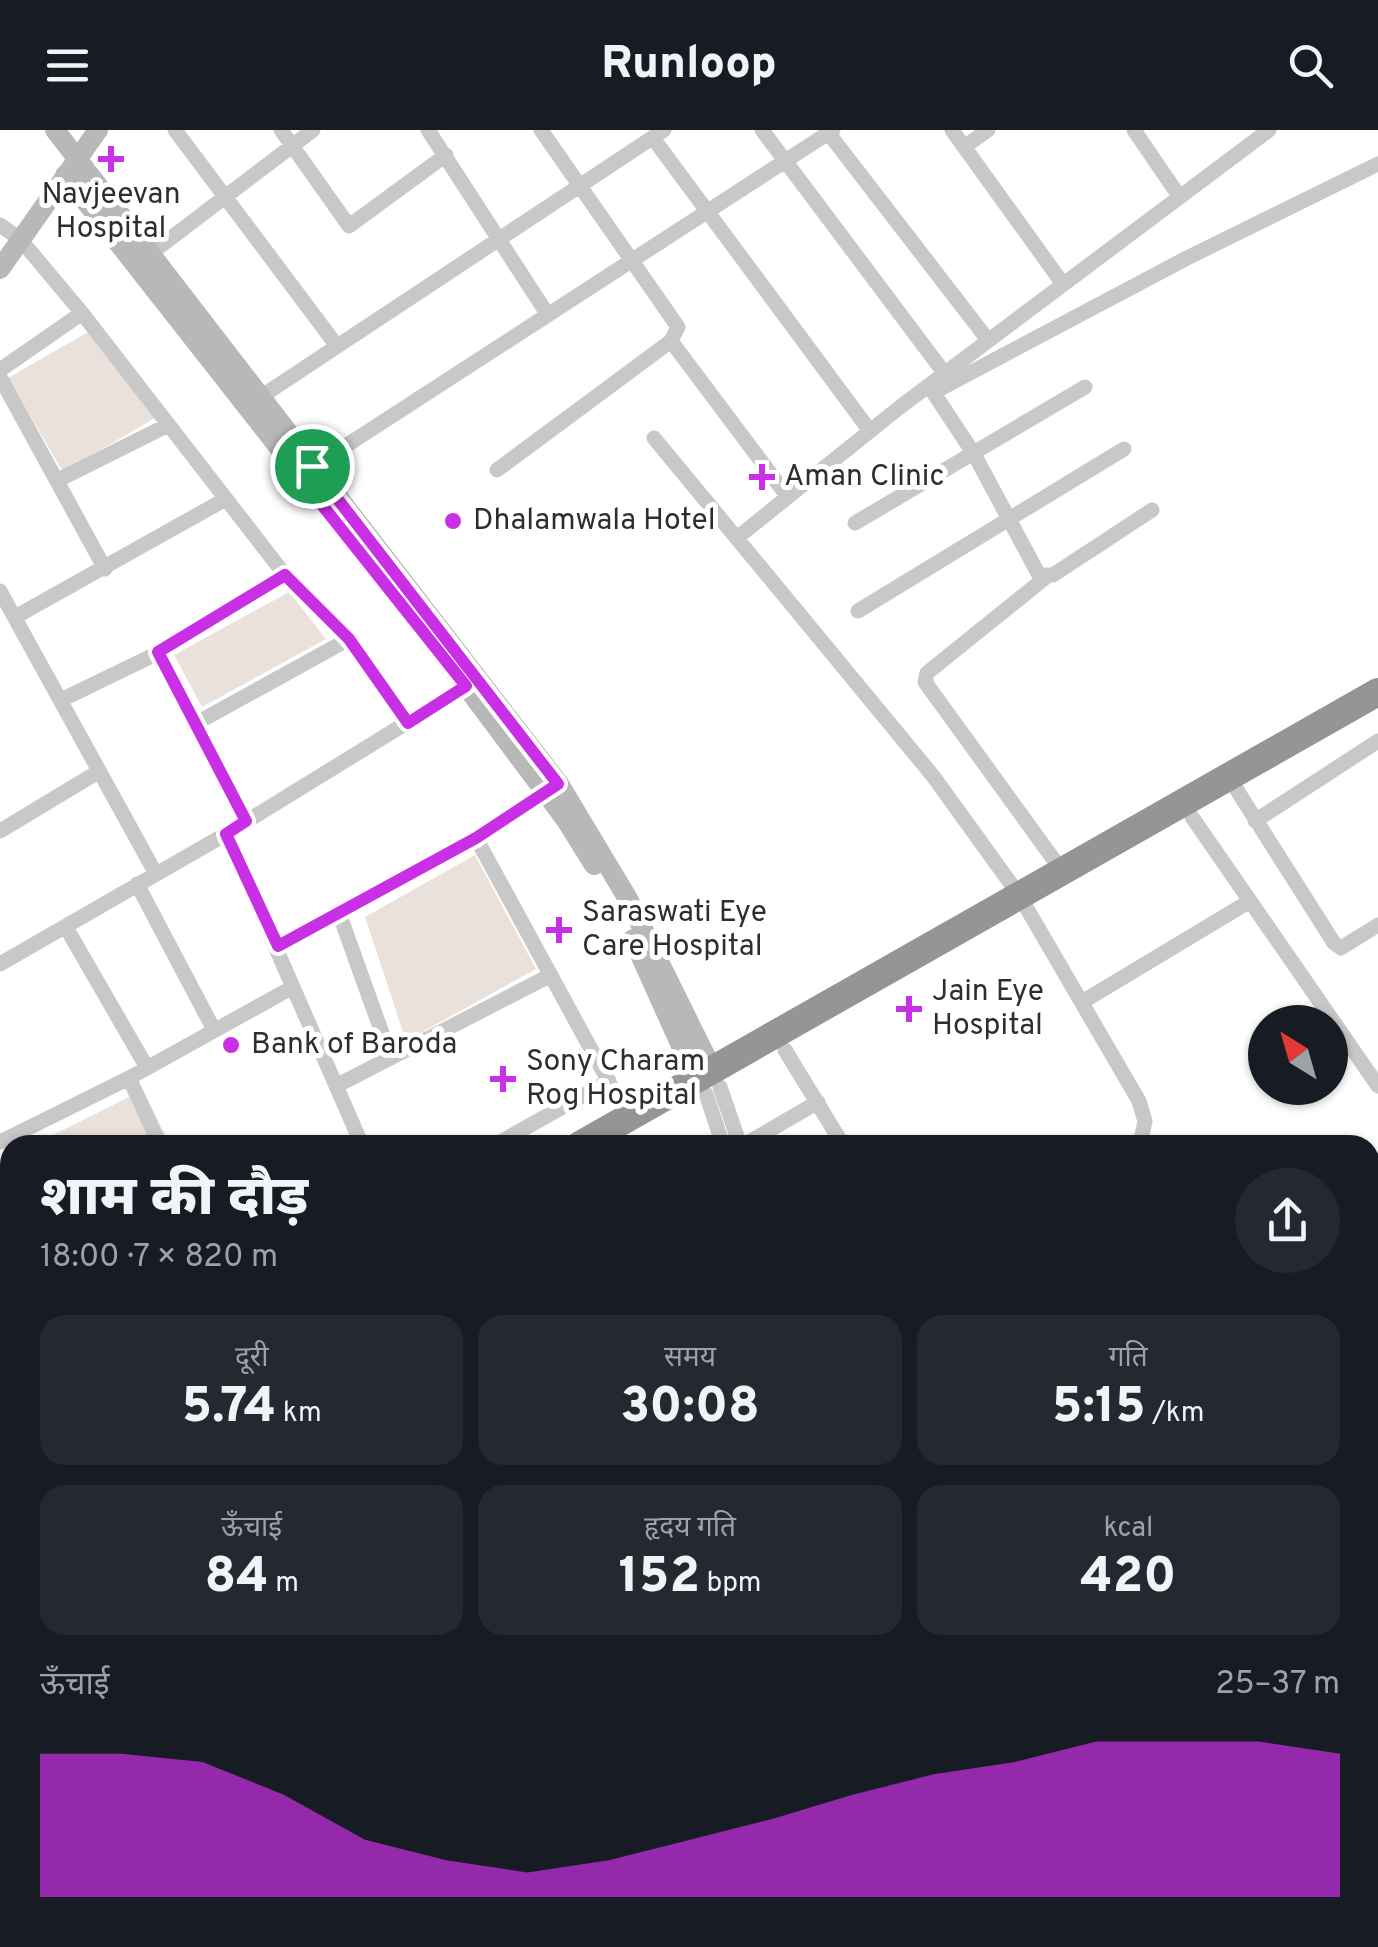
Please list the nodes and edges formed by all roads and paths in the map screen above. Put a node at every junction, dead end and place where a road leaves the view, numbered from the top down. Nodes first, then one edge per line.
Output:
1 (55, 130) edge
2 (98, 130) edge
3 (175, 130) edge
4 (281, 130) edge
5 (313, 130) edge
6 (428, 130) edge
7 (541, 130) edge
8 (762, 130) edge
9 (952, 130) edge
10 (988, 130) edge
11 (1134, 130) edge
12 (1269, 130) edge
13 (829, 131) edge
14 (659, 134) edge
15 (1246, 136) edge
16 (292, 145) junction
17 (964, 147) junction
18 (446, 155) junction
19 (784, 163) junction
20 (1378, 164) edge
21 (71, 168) junction
22 (581, 185) junction
23 (227, 194) junction
24 (1179, 196) junction
25 (706, 212) junction
26 (0, 225) edge
27 (500, 236) junction
28 (20, 239) junction
29 (150, 254) junction
30 (632, 258) junction
31 (0, 269) edge
32 (1063, 284) junction
33 (546, 312) junction
34 (82, 313) junction
35 (671, 340) junction
36 (988, 340) junction
37 (337, 346) junction
38 (0, 370) edge
39 (945, 374) junction
40 (0, 378) edge
41 (1085, 387) dead end
42 (933, 392) junction
43 (260, 398) junction
44 (900, 407) junction
45 (168, 426) junction
46 (870, 432) junction
47 (654, 438) dead end
48 (1124, 449) dead end
49 (974, 454) junction
50 (497, 470) dead end
51 (306, 471) junction
52 (58, 480) junction
53 (788, 497) junction
54 (224, 500) junction
55 (1152, 510) dead end
56 (1009, 518) junction
57 (855, 523) dead end
58 (738, 537) junction
59 (104, 569) junction
60 (285, 575) junction
61 (1045, 578) junction
62 (0, 591) edge
63 (858, 611) dead end
64 (14, 617) junction
65 (349, 639) junction
66 (158, 652) junction
67 (473, 682) junction
68 (1378, 692) edge
69 (62, 700) junction
70 (1378, 710) edge
71 (408, 723) junction
72 (193, 725) junction
73 (1378, 742) edge
74 (98, 772) junction
75 (1232, 784) junction
76 (552, 788) junction
77 (1192, 817) junction
78 (246, 821) junction
79 (1255, 821) junction
80 (0, 832) edge
81 (226, 834) junction
82 (476, 838) junction
83 (1062, 870) junction
84 (156, 874) junction
85 (136, 884) junction
86 (1250, 901) junction
87 (1024, 903) junction
88 (339, 912) junction
89 (1378, 925) edge
90 (66, 929) junction
91 (278, 946) junction
92 (0, 964) edge
93 (551, 975) junction
94 (292, 987) junction
95 (1082, 1002) junction
96 (213, 1028) junction
97 (784, 1050) junction
98 (391, 1058) junction
99 (146, 1066) junction
100 (129, 1078) junction
101 (609, 1081) junction
102 (709, 1082) junction
103 (336, 1086) junction
104 (1378, 1086) edge
105 (818, 1102) junction
106 (628, 1118) junction
107 (14, 1135) edge
108 (155, 1135) edge
109 (358, 1135) edge
110 (513, 1135) edge
111 (598, 1135) edge
112 (632, 1135) edge
113 (721, 1135) edge
114 (737, 1135) edge
115 (760, 1135) edge
116 (837, 1135) edge
117 (1142, 1135) edge

1 - 21 street
2 - 21 street
3 - 23 street
4 - 16 street
5 - 16 street
6 - 18 street
7 - 22 street
8 - 19 street
9 - 17 street
10 - 17 street
11 - 24 street
12 - 15 street
13 - 19 street
13 - 36 street
14 - 22 street
14 - 25 street
15 - 24 street
16 - 18 street
16 - 23 street
17 - 32 street
18 - 27 street
19 - 25 street
19 - 39 street
20 - 42 street
21 - 28 street
21 - 29 street
21 - 51 street
22 - 27 street
22 - 30 street
23 - 29 street
23 - 37 street
24 - 32 street
25 - 30 street
25 - 46 street
26 - 28 street
27 - 33 street
27 - 37 street
28 - 31 street
28 - 34 street
29 - 43 street
30 - 33 street
30 - 35 street
32 - 36 street
33 - 51 street
34 - 38 street
34 - 45 street
35 - 50 street
35 - 53 street
36 - 39 street
37 - 43 street
39 - 44 street
40 - 52 street
41 - 49 street
42 - 44 street
42 - 49 street
43 - 51 street
44 - 46 street
45 - 52 street
45 - 54 street
46 - 53 street
47 - 58 street
48 - 56 street
49 - 56 street
49 - 57 street
51 - 67 street
52 - 59 street
53 - 58 street
54 - 59 street
54 - 60 street
55 - 61 street
56 - 61 street
56 - 63 street
58 - 87 street
59 - 64 street
60 - 65 street
60 - 66 street
61 - 83 street
62 - 64 street
64 - 69 street
65 - 71 street
65 - 72 street
66 - 69 street
66 - 72 street
67 - 71 street
67 - 76 street
68 - 75 highway
69 - 74 street
70 - 75 highway
71 - 78 street
72 - 78 street
73 - 79 street
74 - 80 street
74 - 84 street
75 - 77 highway
75 - 79 street
75 - 83 highway
76 - 82 street
76 - 102 street
77 - 86 street
77 - 87 highway
78 - 81 street
79 - 89 street
81 - 84 street
81 - 91 street
82 - 88 street
82 - 93 street
83 - 87 highway
84 - 85 street
85 - 90 street
85 - 96 street
86 - 95 street
86 - 104 street
87 - 95 street
87 - 97 highway
87 - 102 highway
88 - 91 street
88 - 98 street
90 - 92 street
90 - 99 street
91 - 94 street
93 - 98 street
93 - 101 street
94 - 96 street
94 - 103 street
95 - 117 street
96 - 99 street
97 - 102 highway
97 - 105 street
98 - 103 street
99 - 100 street
100 - 107 street
100 - 108 street
101 - 106 street
101 - 110 street
102 - 106 highway
102 - 112 highway
102 - 113 street
102 - 114 street
103 - 109 street
105 - 115 street
105 - 116 street
106 - 111 highway

